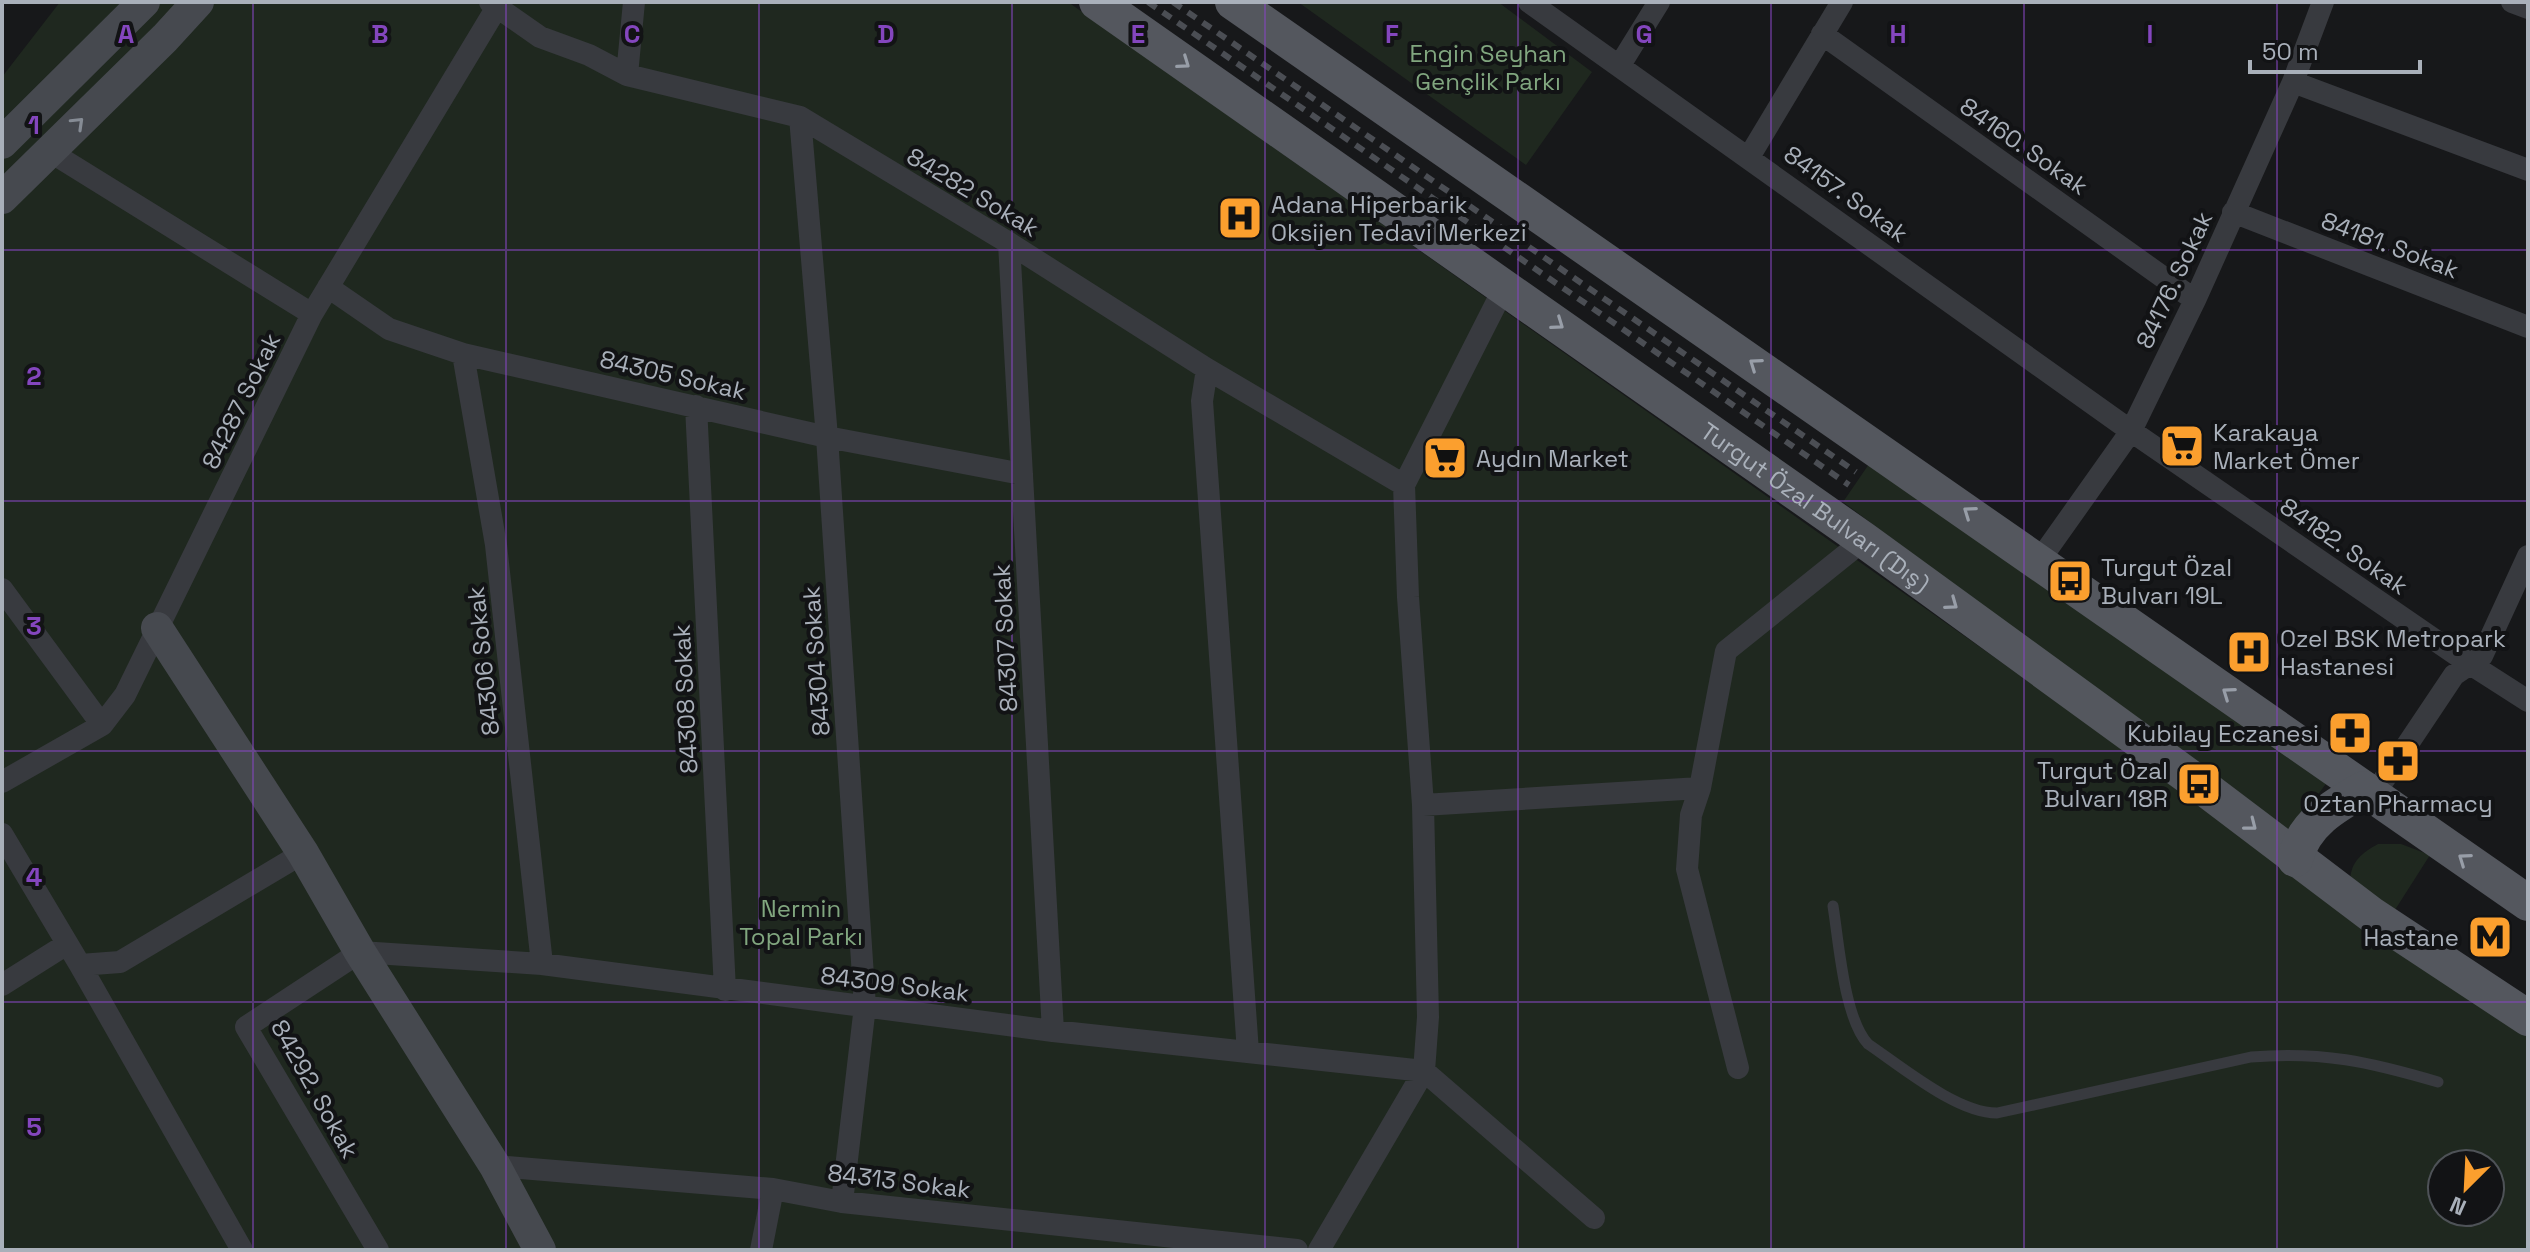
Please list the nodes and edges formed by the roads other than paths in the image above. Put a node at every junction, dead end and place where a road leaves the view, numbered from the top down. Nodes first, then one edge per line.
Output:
1 (144, 2) edge
2 (198, 2) edge
3 (634, 2) edge
4 (1097, 2) edge
5 (1529, 2) edge
6 (1659, 2) edge
7 (1842, 2) edge
8 (2323, 2) edge
9 (2512, 2) edge
10 (494, 4) edge
11 (1245, 5) edge
12 (2528, 8) edge
13 (1822, 34) junction
14 (1620, 65) junction
15 (627, 75) junction
16 (2293, 82) junction
17 (800, 117) junction
18 (7, 130) edge
19 (49, 151) junction
20 (1749, 157) junction
21 (2528, 170) edge
22 (2, 198) edge
23 (2233, 212) junction
24 (1009, 243) junction
25 (1505, 286) junction
26 (328, 287) junction
27 (2195, 300) junction
28 (312, 314) junction
29 (2528, 327) edge
30 (463, 354) junction
31 (1207, 369) junction
32 (696, 406) junction
33 (2131, 431) junction
34 (827, 437) junction
35 (1022, 474) junction
36 (1404, 485) junction
37 (1864, 540) junction
38 (2528, 556) edge
39 (2039, 561) junction
40 (2, 589) edge
41 (157, 628) junction
42 (2471, 665) junction
43 (2528, 701) edge
44 (102, 725) junction
45 (2, 782) edge
46 (1700, 788) junction
47 (2369, 793) junction
48 (1423, 805) junction
49 (2, 834) edge
50 (303, 853) junction
51 (2295, 859) junction
52 (2528, 903) edge
53 (1833, 906) dead end
54 (67, 944) junction
55 (360, 952) junction
56 (542, 964) junction
57 (80, 965) junction
58 (2, 985) edge
59 (725, 990) junction
60 (865, 1006) junction
61 (2528, 1018) edge
62 (1053, 1031) junction
63 (1248, 1052) junction
64 (1738, 1068) dead end
65 (1424, 1071) junction
66 (2438, 1082) dead end
67 (495, 1166) junction
68 (773, 1189) junction
69 (842, 1202) junction
70 (1594, 1218) dead end
71 (242, 1250) edge
72 (378, 1250) edge
73 (540, 1250) edge
74 (761, 1250) edge
75 (1297, 1250) edge
76 (1319, 1250) edge

1 - 18 street
19 -> 2 street
3 - 15 street
4 -> 25 main road, Turgut Özal Bulvarı (Dış)
5 - 14 street, 84157. Sokak
6 - 14 street
7 - 13 street
8 - 16 street, 84176. Sokak
9 - 12 street
10 - 15 street, 84282 Sokak
10 - 26 street, 84287 Sokak
39 -> 11 main road
13 - 20 street
13 - 27 street, 84160. Sokak
14 - 20 street, 84157. Sokak
15 - 17 street, 84282 Sokak
16 - 21 street
16 - 23 street, 84176. Sokak
17 - 24 street, 84282 Sokak
17 - 34 street, 84304 Sokak
19 - 22 street
19 - 28 street
20 - 33 street, 84157. Sokak
23 - 27 street, 84176. Sokak
23 - 29 street, 84181. Sokak
24 - 31 street, 84282 Sokak
24 - 35 street, 84307 Sokak
25 - 36 street
25 -> 37 main road, Turgut Özal Bulvarı (Dış)
26 - 28 street, 84287 Sokak
26 - 30 street, 84305 Sokak
27 - 33 street, 84176. Sokak
28 - 41 street, 84287 Sokak
30 - 32 street, 84305 Sokak
30 - 56 street, 84306 Sokak
31 - 36 street, 84282 Sokak
31 - 63 street
32 - 34 street, 84305 Sokak
32 - 59 street, 84308 Sokak
33 - 39 street, 84176. Sokak
33 - 42 street, 84182. Sokak
34 - 35 street, 84305 Sokak
34 - 60 street, 84304 Sokak
35 - 62 street, 84307 Sokak
36 - 48 street
37 - 46 street
37 -> 51 main road, Turgut Özal Bulvarı (Dış)
38 - 42 street
47 -> 39 main road
40 - 44 street
41 - 44 street, 84287 Sokak
41 - 50 street
42 - 43 street, 84182. Sokak
42 - 47 street
44 - 45 street, 84287 Sokak
46 - 48 street
46 - 64 street
47 - 51 main road
52 -> 47 main road
48 - 65 street
49 - 54 street
50 - 55 street
50 - 57 street
51 - 61 main road, Turgut Özal Bulvarı (Dış)
53 - 66 lane
54 - 57 street
54 - 58 street
55 - 56 street, 84309 Sokak
55 - 67 street
55 - 72 street, 84292. Sokak
56 - 59 street, 84309 Sokak
57 - 71 street
59 - 60 street, 84309 Sokak
60 - 62 street, 84309 Sokak
60 - 69 street, 84304 Sokak
62 - 63 street, 84309 Sokak
63 - 65 street, 84309 Sokak
65 - 70 street
65 - 76 street
67 - 68 street, 84313 Sokak
67 - 73 street
68 - 69 street, 84313 Sokak
68 - 74 street
69 - 75 street, 84313 Sokak

